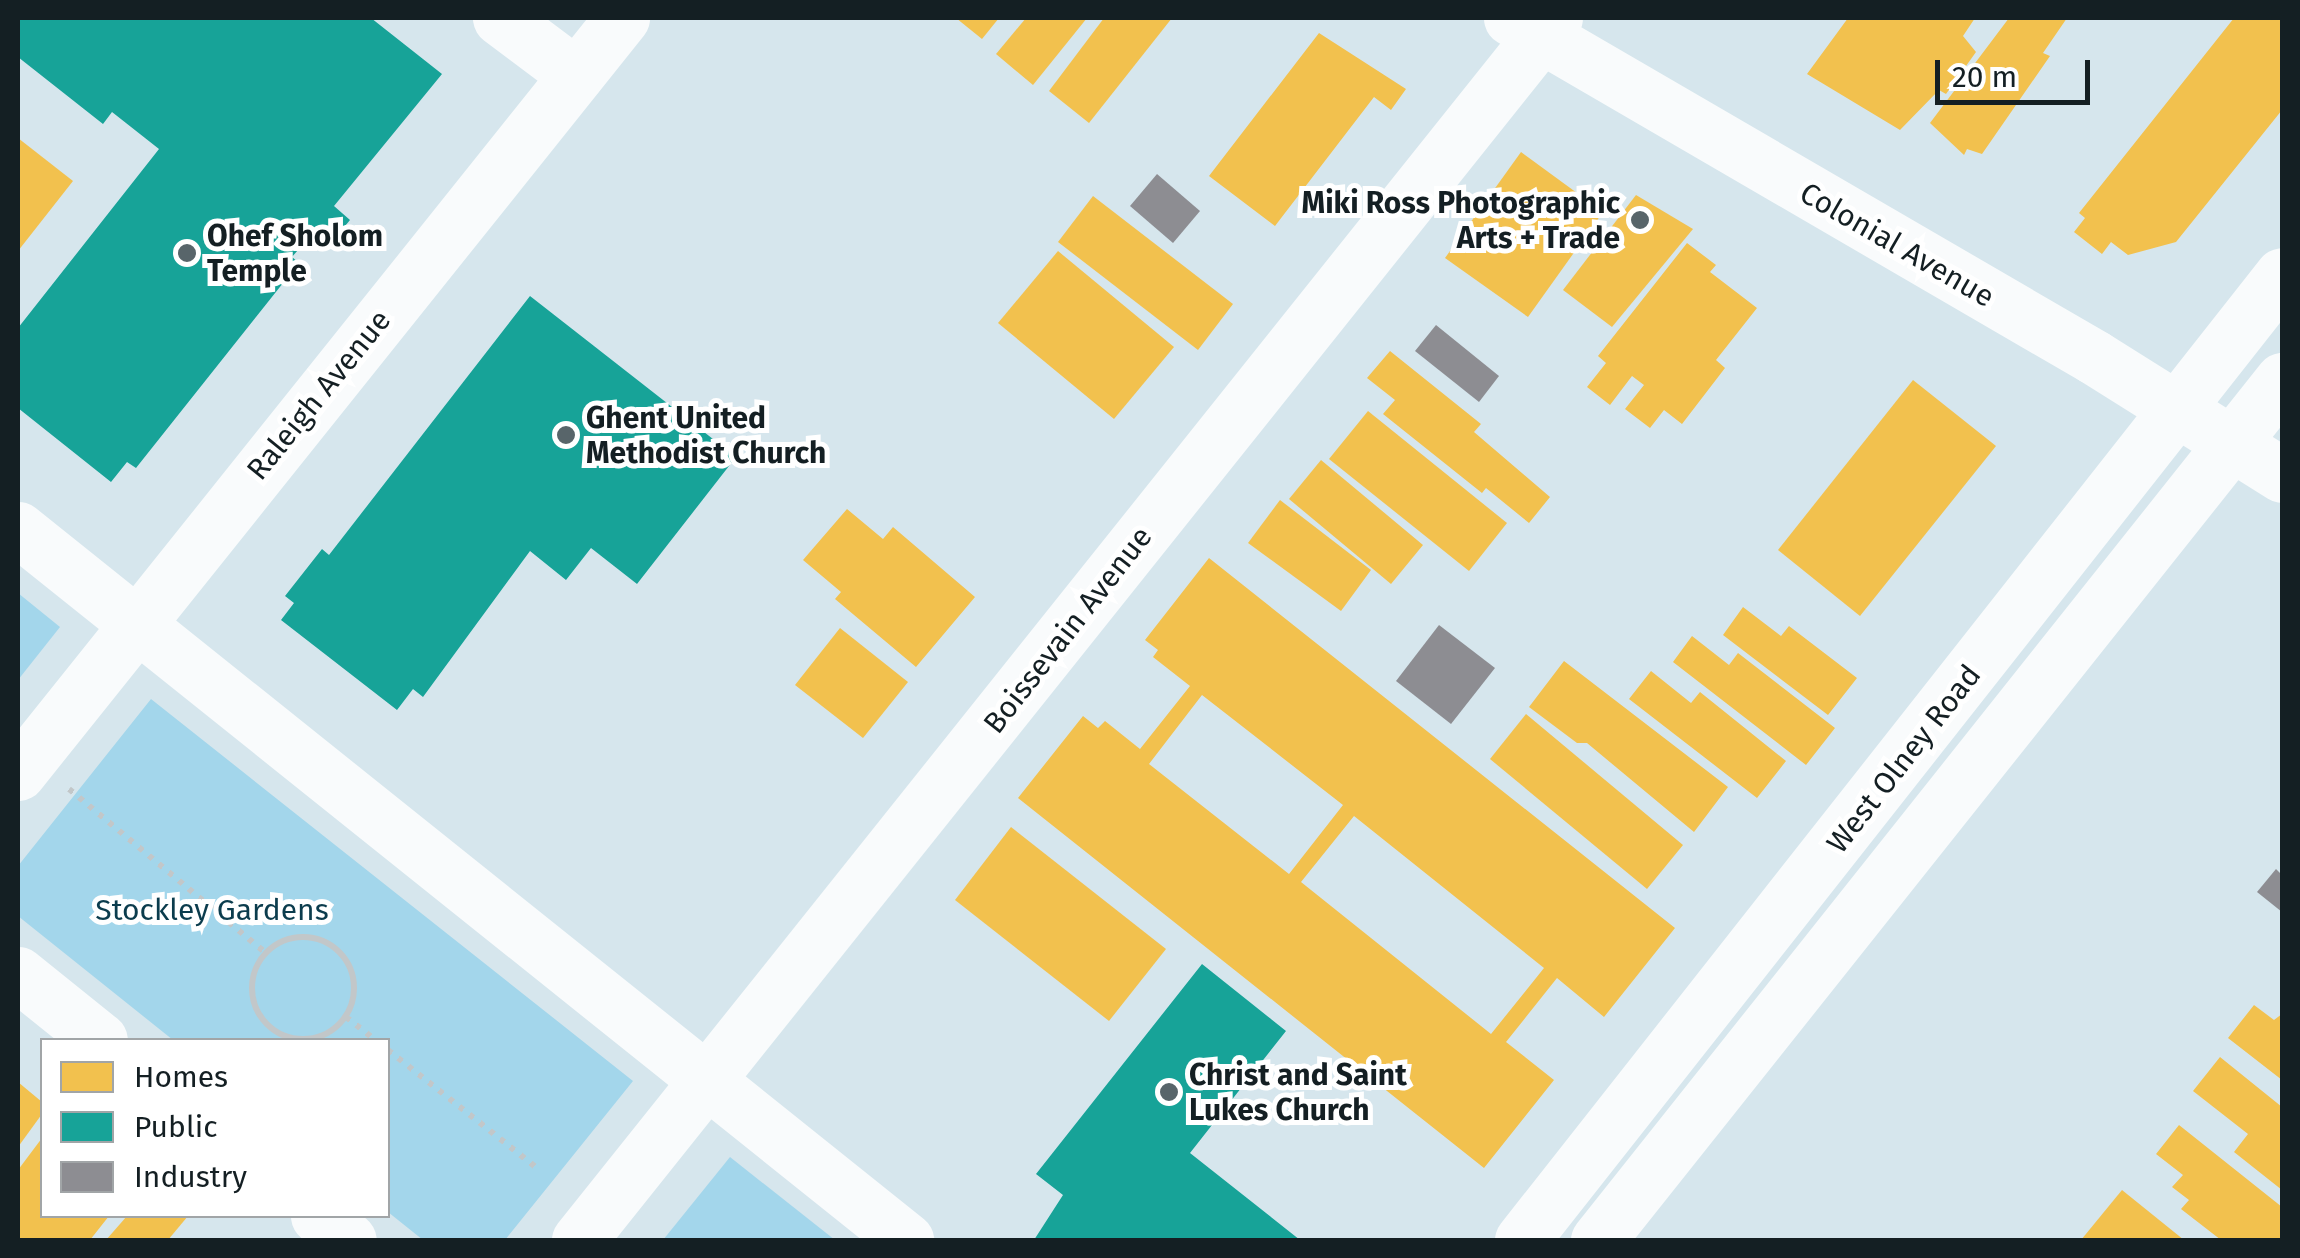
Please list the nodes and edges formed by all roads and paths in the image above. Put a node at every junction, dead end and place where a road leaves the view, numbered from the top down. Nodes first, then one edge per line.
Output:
1 (500, 18) edge
2 (622, 18) edge
3 (1535, 23) edge
4 (576, 74) junction
5 (2282, 275) edge
6 (2282, 380) edge
7 (2178, 410) junction
8 (2234, 444) junction
9 (2282, 475) edge
10 (18, 529) edge
11 (137, 621) junction
12 (24, 765) edge
13 (266, 953) junction
14 (18, 974) edge
15 (346, 1017) junction
16 (98, 1038) edge
17 (298, 1038) edge
18 (312, 1038) edge
19 (373, 1038) edge
20 (390, 1052) edge
21 (706, 1083) junction
22 (538, 1169) dead end
23 (321, 1218) edge
24 (349, 1240) edge
25 (580, 1240) edge
26 (906, 1240) edge
27 (1522, 1240) edge
28 (1598, 1240) edge

1 - 4 street
2 - 4 street, Raleigh Avenue
3 - 7 street, Colonial Avenue
3 - 21 street, Boissevain Avenue
4 - 11 street, Raleigh Avenue
5 - 7 street, West Olney Road
6 - 8 street, West Olney Road
7 - 8 street, Colonial Avenue
7 - 27 street, West Olney Road
8 - 9 street, Colonial Avenue
8 - 28 street, West Olney Road
10 - 11 street
11 - 12 street, Raleigh Avenue
11 - 21 street
12 - 13 path
13 - 15 path
13 - 17 path
14 - 16 street
15 - 18 path
15 - 19 path
20 - 22 path
21 - 25 street, Boissevain Avenue
21 - 26 street
23 - 24 street

